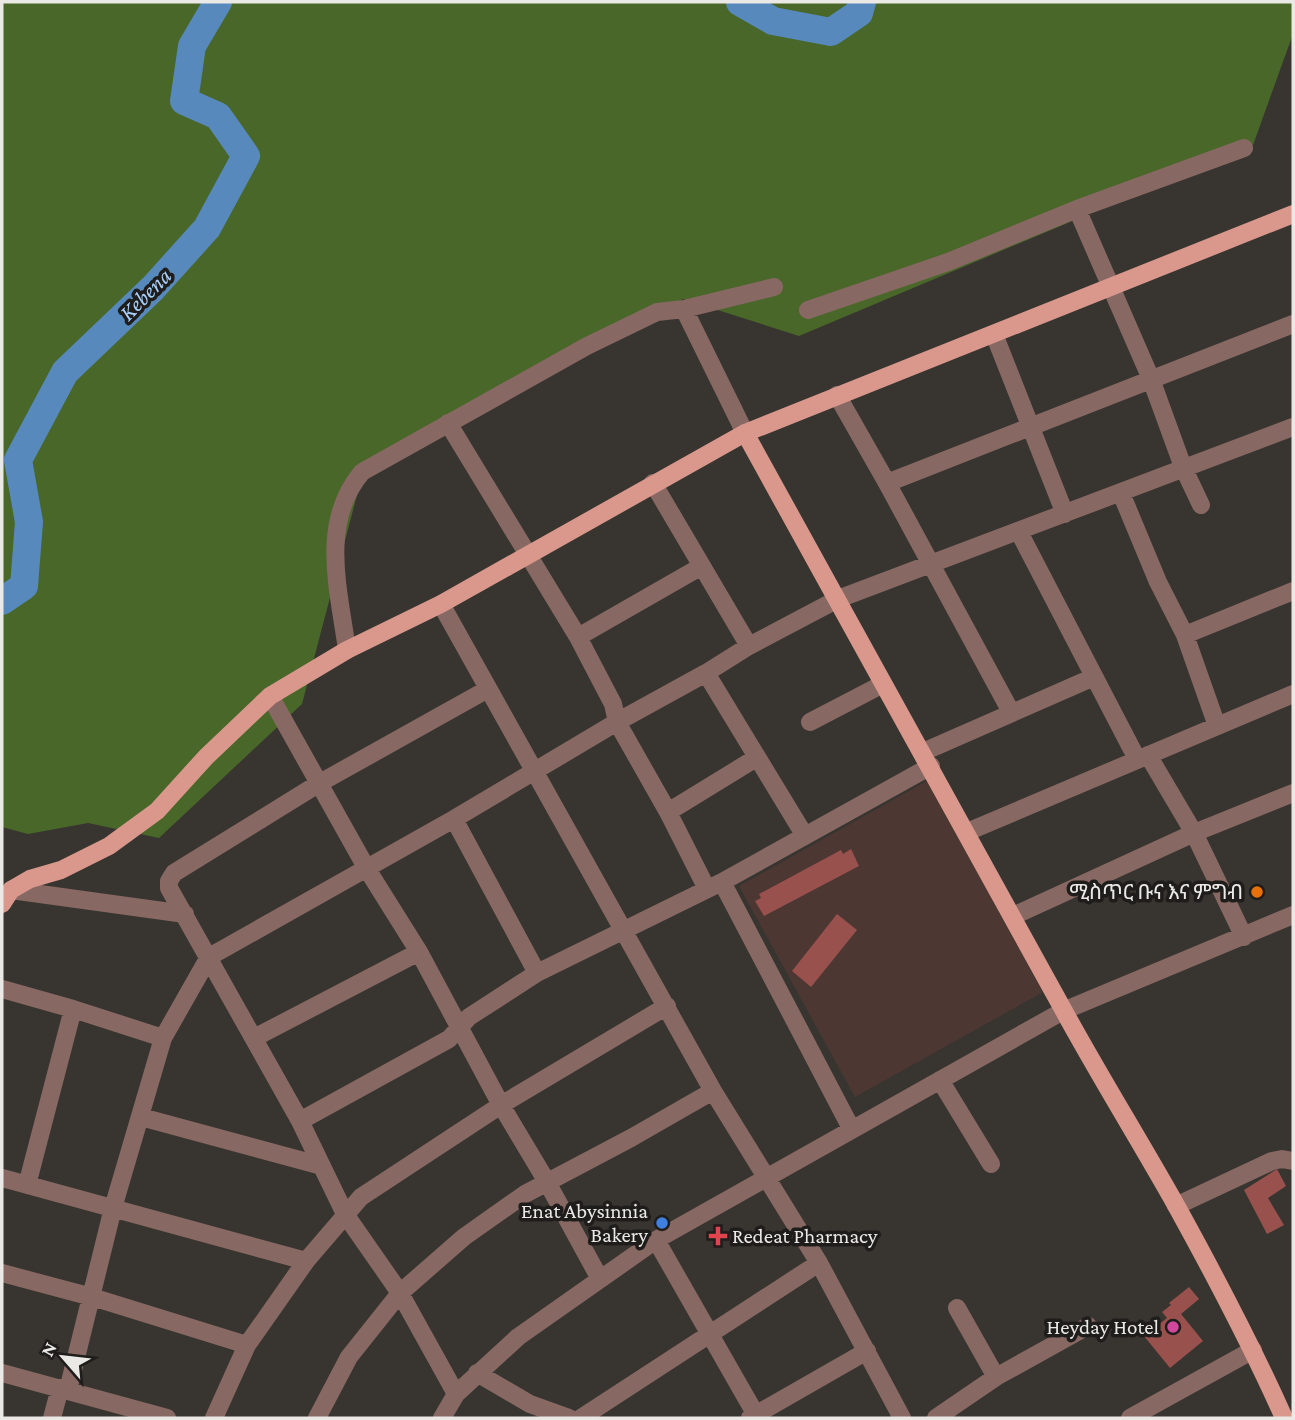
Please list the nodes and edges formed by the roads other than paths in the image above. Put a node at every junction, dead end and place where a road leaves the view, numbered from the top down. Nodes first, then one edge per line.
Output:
1 (1244, 148) dead end
2 (1077, 209) junction
3 (1293, 214) edge
4 (774, 287) dead end
5 (1110, 288) junction
6 (684, 309) junction
7 (808, 310) dead end
8 (1293, 324) edge
9 (994, 334) junction
10 (1151, 379) junction
11 (837, 395) junction
12 (448, 423) junction
13 (1030, 428) junction
14 (1293, 428) edge
15 (745, 433) junction
16 (1183, 467) junction
17 (653, 483) junction
18 (887, 483) junction
19 (1121, 493) junction
20 (1201, 505) dead end
21 (1065, 514) junction
22 (1019, 532) junction
23 (528, 555) junction
24 (932, 564) junction
25 (702, 566) junction
26 (1293, 591) edge
27 (838, 599) junction
28 (441, 604) junction
29 (1185, 635) junction
30 (578, 637) junction
31 (749, 646) junction
32 (346, 650) junction
33 (706, 673) junction
34 (1094, 677) junction
35 (883, 684) junction
36 (488, 689) junction
37 (1293, 694) edge
38 (270, 696) junction
39 (1011, 712) junction
40 (617, 722) junction
41 (810, 722) dead end
42 (1217, 726) junction
43 (1142, 757) junction
44 (756, 758) junction
45 (927, 759) junction
46 (533, 771) junction
47 (318, 784) junction
48 (1293, 793) edge
49 (668, 811) junction
50 (454, 819) junction
51 (967, 832) junction
52 (1194, 833) junction
53 (805, 836) junction
54 (367, 869) junction
55 (715, 886) junction
56 (7, 897) edge
57 (184, 914) junction
58 (1293, 915) edge
59 (1013, 916) junction
60 (624, 931) junction
61 (1244, 937) junction
62 (419, 952) junction
63 (209, 957) junction
64 (537, 973) junction
65 (2, 989) edge
66 (667, 1006) junction
67 (73, 1009) junction
68 (1063, 1011) junction
69 (461, 1028) junction
70 (163, 1038) junction
71 (254, 1038) junction
72 (940, 1080) junction
73 (713, 1091) junction
74 (501, 1105) junction
75 (141, 1117) junction
76 (300, 1121) junction
77 (852, 1130) junction
78 (1293, 1161) edge
79 (991, 1164) dead end
80 (322, 1166) junction
81 (2, 1178) edge
82 (767, 1179) junction
83 (547, 1182) junction
84 (27, 1185) junction
85 (1176, 1206) junction
86 (113, 1208) junction
87 (345, 1214) junction
88 (656, 1240) junction
89 (306, 1261) junction
90 (819, 1263) junction
91 (2, 1273) edge
92 (600, 1279) junction
93 (400, 1293) junction
94 (92, 1297) junction
95 (957, 1308) dead end
96 (1088, 1326) dead end
97 (708, 1334) junction
98 (247, 1345) junction
99 (1253, 1350) junction
100 (867, 1351) junction
101 (2, 1373) edge
102 (477, 1373) junction
103 (996, 1377) junction
104 (64, 1389) junction
105 (456, 1394) junction
106 (145, 1415) edge
107 (753, 1417) edge
108 (52, 1418) edge
109 (167, 1418) edge
110 (214, 1418) edge
111 (317, 1418) edge
112 (442, 1418) edge
113 (569, 1418) edge
114 (581, 1418) edge
115 (902, 1418) edge
116 (936, 1418) edge
117 (1130, 1418) edge
118 (1284, 1418) edge

1 - 2 street
2 - 5 street
2 - 7 street
3 - 5 main road
4 - 6 street
5 - 9 main road
5 - 10 street
6 - 12 street
6 - 15 street
8 - 10 street
9 - 11 main road
9 - 13 street
10 - 13 street
10 - 16 street
11 - 15 main road
11 - 18 street
12 - 23 street
12 - 32 street
13 - 18 street
13 - 21 street
14 - 16 street
15 - 17 main road
15 - 27 main road
16 - 19 street
16 - 20 street
17 - 23 main road
17 - 25 street
18 - 24 street
19 - 21 street
19 - 29 street
21 - 22 street
22 - 24 street
22 - 34 street
23 - 28 main road
23 - 30 street
24 - 27 street
24 - 39 street
25 - 30 street
25 - 31 street
26 - 29 street
27 - 31 street
27 - 35 main road
28 - 32 main road
28 - 36 street
29 - 42 street
30 - 40 street
31 - 33 street
32 - 38 main road
33 - 40 street
33 - 44 street
34 - 39 street
34 - 43 street
35 - 41 street
35 - 45 main road
36 - 46 street
36 - 47 street
37 - 42 street
38 - 47 street
38 - 56 main road
39 - 45 street
40 - 46 street
40 - 49 street
42 - 43 street
43 - 51 street
43 - 52 street
44 - 49 street
44 - 53 street
45 - 51 main road
45 - 53 street
46 - 50 street
46 - 60 street
47 - 54 street
47 - 57 street
48 - 52 street
49 - 55 street
50 - 54 street
50 - 64 street
51 - 59 main road
52 - 59 street
52 - 61 street
53 - 55 street
54 - 62 street
54 - 63 street
55 - 60 street
55 - 77 street
56 - 57 street
57 - 63 street
58 - 61 street
59 - 68 main road
60 - 64 street
60 - 66 street
61 - 68 street
62 - 69 street
62 - 71 street
63 - 70 street
63 - 71 street
64 - 69 street
65 - 67 street
66 - 73 street
66 - 74 street
67 - 70 street
67 - 84 street
68 - 72 street
68 - 85 main road
69 - 74 street
69 - 76 street
70 - 75 street
71 - 76 street
72 - 77 street
72 - 79 street
73 - 82 street
73 - 83 street
74 - 83 street
74 - 87 street
75 - 80 street
75 - 86 street
76 - 80 street
77 - 82 street
78 - 85 street
80 - 87 street
81 - 84 street
82 - 88 street
82 - 90 street
83 - 92 street
83 - 93 street
84 - 86 street
85 - 99 main road
86 - 89 street
86 - 94 street
87 - 89 street
87 - 93 street
88 - 92 street
88 - 97 street
89 - 98 street
90 - 97 street
90 - 100 street
91 - 94 street
92 - 102 street
93 - 105 street
93 - 111 street
94 - 98 street
94 - 104 street
95 - 103 street
96 - 103 street
97 - 107 street
97 - 114 street
98 - 110 street
99 - 117 street
99 - 118 main road
100 - 107 street
100 - 115 street
101 - 104 street
102 - 105 street
102 - 113 street
103 - 116 street
104 - 106 street
104 - 108 street
105 - 112 street
106 - 109 street

